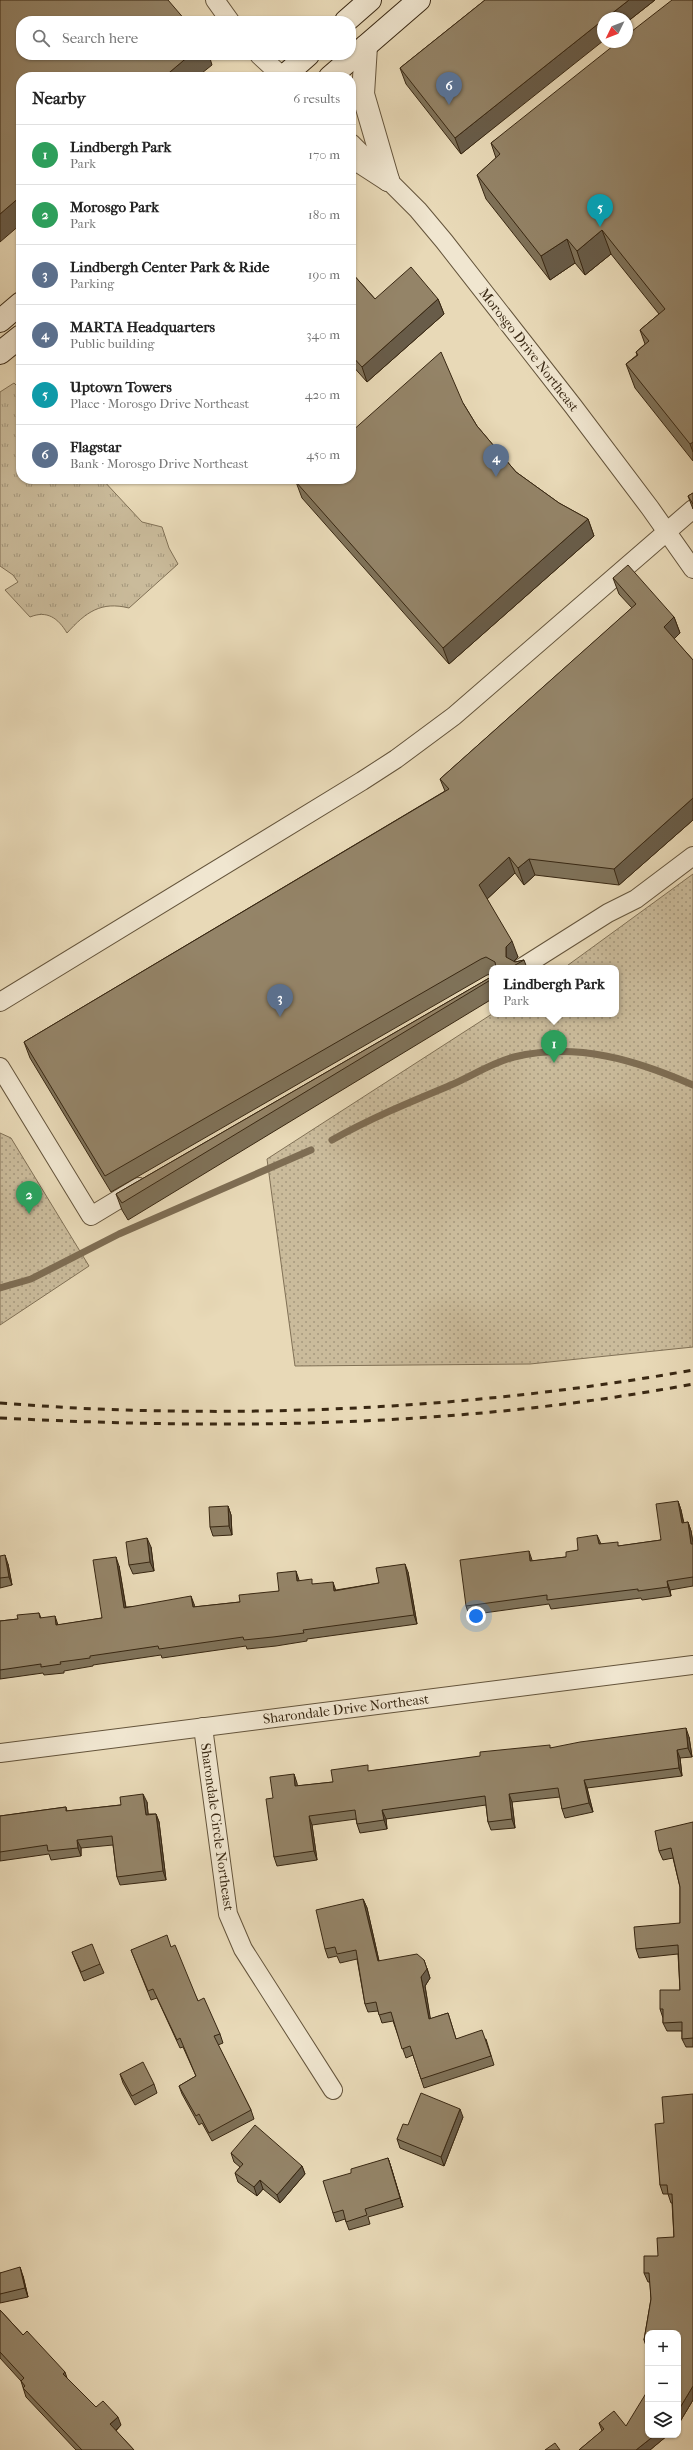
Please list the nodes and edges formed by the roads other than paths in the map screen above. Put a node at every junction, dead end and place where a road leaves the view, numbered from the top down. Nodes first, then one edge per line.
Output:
1 (215, 0) edge
2 (370, 0) edge
3 (419, 0) edge
4 (226, 16) edge
5 (352, 16) edge
6 (366, 46) junction
7 (356, 55) edge
8 (264, 60) edge
9 (302, 60) edge
10 (350, 60) edge
11 (278, 72) edge
12 (289, 72) edge
13 (336, 72) edge
14 (356, 148) edge
15 (356, 159) edge
16 (388, 180) junction
17 (16, 307) edge
18 (0, 321) edge
19 (16, 340) edge
20 (0, 353) edge
21 (693, 509) edge
22 (666, 530) junction
23 (693, 569) edge
24 (693, 856) edge
25 (525, 965) edge
26 (0, 1002) edge
27 (0, 1067) edge
28 (157, 1177) edge
29 (693, 1665) edge
30 (203, 1727) junction
31 (0, 1753) edge
32 (333, 2090) dead end

1 - 4 street
2 - 5 main road
3 - 6 main road
6 - 7 main road
6 - 16 main road
8 - 11 street
9 - 12 main road
10 - 13 main road
14 - 16 street, Morosgo Drive Northeast
15 - 16 main road
16 - 22 street, Morosgo Drive Northeast
17 - 18 main road
19 - 20 main road
21 - 22 street
22 - 23 street, Morosgo Drive Northeast
22 - 26 street
24 - 25 street
27 - 28 street
29 - 30 street, Sharondale Drive Northeast
30 - 31 street, Sharondale Drive Northeast
30 - 32 street, Sharondale Circle Northeast

